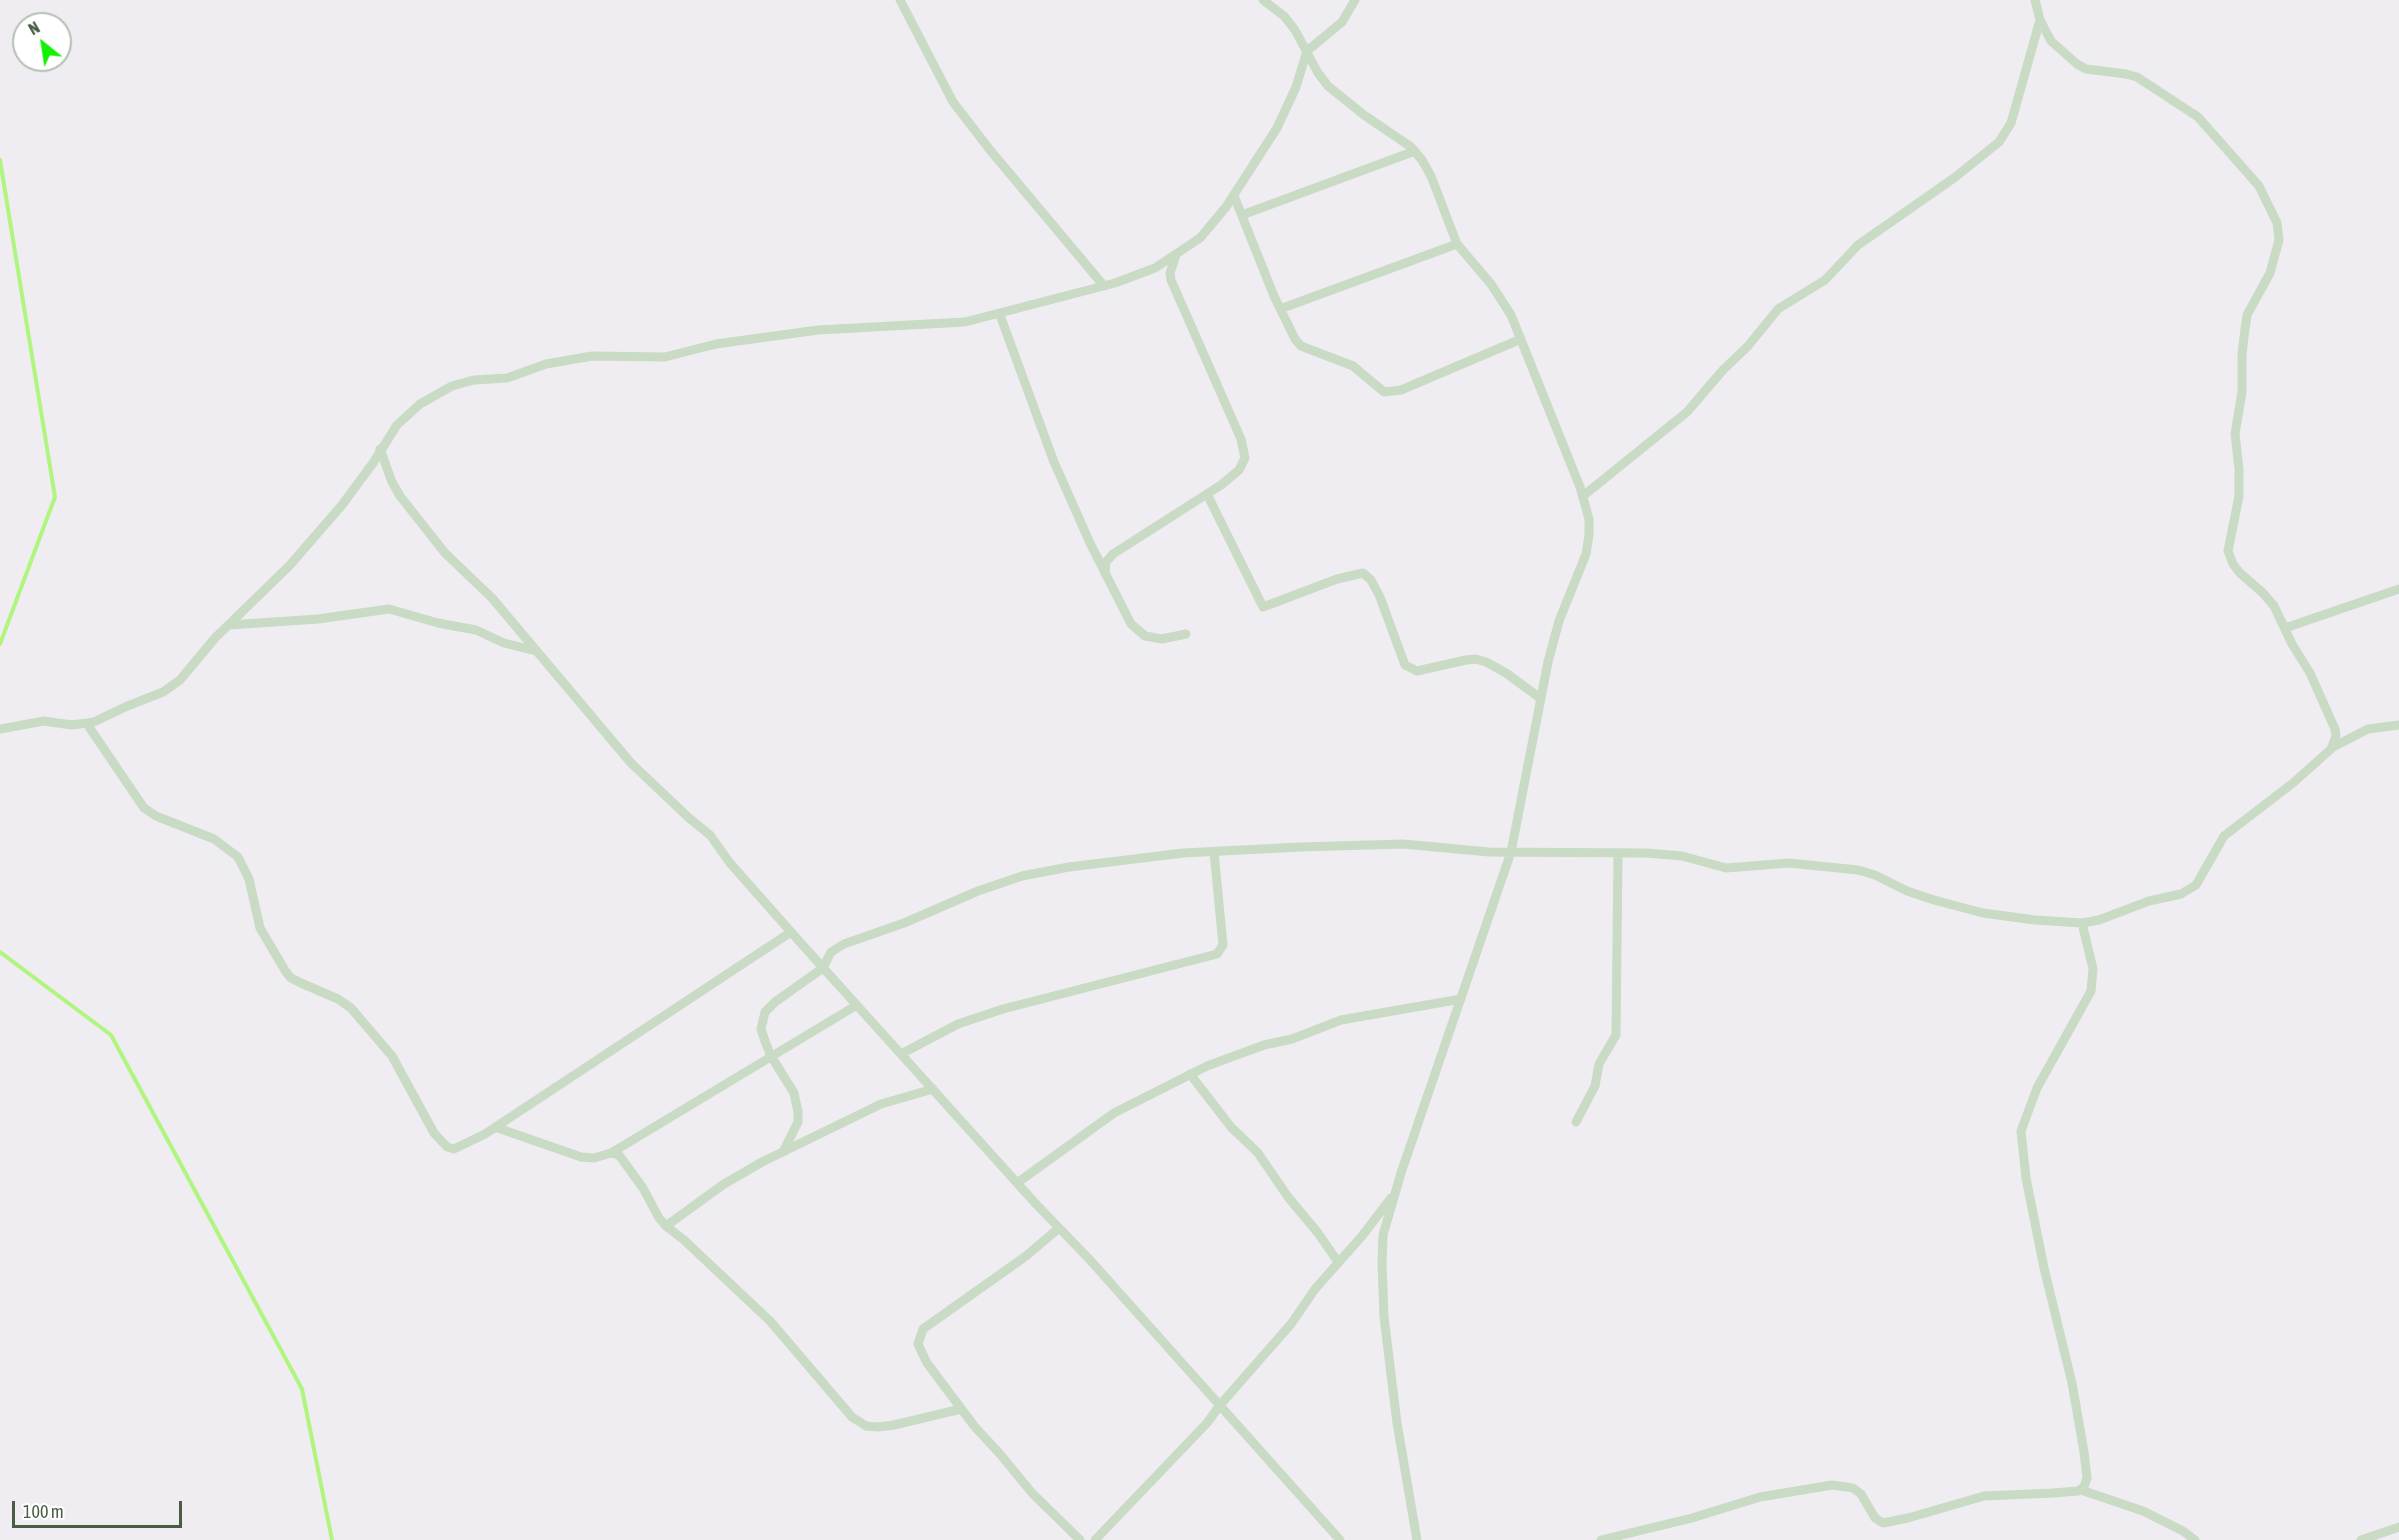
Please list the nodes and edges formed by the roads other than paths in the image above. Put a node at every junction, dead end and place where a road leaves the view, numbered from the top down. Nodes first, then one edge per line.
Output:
1 (900, 0) edge
2 (1263, 0) edge
3 (1355, 0) edge
4 (2035, 0) edge
5 (2040, 20) junction
6 (1307, 51) junction
7 (1415, 151) junction
8 (1234, 196) junction
9 (1242, 215) junction
10 (1457, 244) junction
11 (1176, 255) junction
12 (1104, 286) junction
13 (1280, 309) junction
14 (1000, 315) junction
15 (1521, 339) junction
16 (380, 449) junction
17 (1208, 494) junction
18 (1582, 496) junction
19 (1105, 574) junction
20 (2399, 589) edge
21 (229, 625) junction
22 (2285, 628) junction
23 (1186, 634) dead end
24 (537, 652) junction
25 (1540, 698) junction
26 (87, 724) junction
27 (2399, 725) edge
28 (0, 729) edge
29 (2331, 749) junction
30 (1214, 852) junction
31 (1511, 852) junction
32 (1618, 853) junction
33 (2082, 923) junction
34 (791, 932) junction
35 (823, 968) junction
36 (1461, 999) junction
37 (857, 1005) junction
38 (901, 1054) junction
39 (771, 1056) junction
40 (1190, 1074) junction
41 (933, 1089) junction
42 (1576, 1122) dead end
43 (495, 1127) junction
44 (783, 1152) junction
45 (611, 1153) junction
46 (1017, 1183) junction
47 (1395, 1191) junction
48 (666, 1226) junction
49 (1059, 1228) junction
50 (1338, 1262) junction
51 (1220, 1405) junction
52 (961, 1409) junction
53 (2082, 1490) junction
54 (2399, 1527) edge
55 (1080, 1540) edge
56 (1095, 1540) edge
57 (1340, 1540) edge
58 (1417, 1540) edge
59 (1601, 1540) edge
60 (2194, 1540) edge
61 (2361, 1540) edge

1 - 12 street
2 - 6 street
3 - 6 street
4 - 5 street
5 - 18 street
5 - 22 street
6 - 7 street
6 - 8 street
7 - 9 street
7 - 10 street
8 - 9 street
8 - 11 street
9 - 13 street
10 - 13 street
10 - 15 street
11 - 12 street
11 - 17 street
12 - 14 street
13 - 15 street
14 - 16 street
14 - 19 street
15 - 18 street
16 - 21 street
16 - 24 street
17 - 19 street
17 - 25 street
18 - 25 street
19 - 23 street
20 - 22 street
21 - 24 street
21 - 26 street
22 - 29 street
24 - 34 street
25 - 31 street
26 - 28 street
26 - 43 street
27 - 29 street
29 - 33 street
30 - 31 street
30 - 35 street
30 - 38 street
31 - 32 street
31 - 36 street
32 - 33 street
32 - 42 street
33 - 53 street
34 - 35 street
34 - 43 street
35 - 37 street
35 - 39 street
36 - 40 street
36 - 47 street
37 - 38 street
37 - 39 street
38 - 41 street
39 - 44 street
39 - 45 street
40 - 46 street
40 - 50 street
41 - 44 street
41 - 46 street
43 - 45 street
44 - 48 street
45 - 48 street
46 - 49 street
47 - 50 street
47 - 58 street
48 - 52 street
49 - 51 street
49 - 52 street
50 - 51 street
51 - 56 street
51 - 57 street
52 - 55 street
53 - 59 street
53 - 60 street
54 - 61 street

